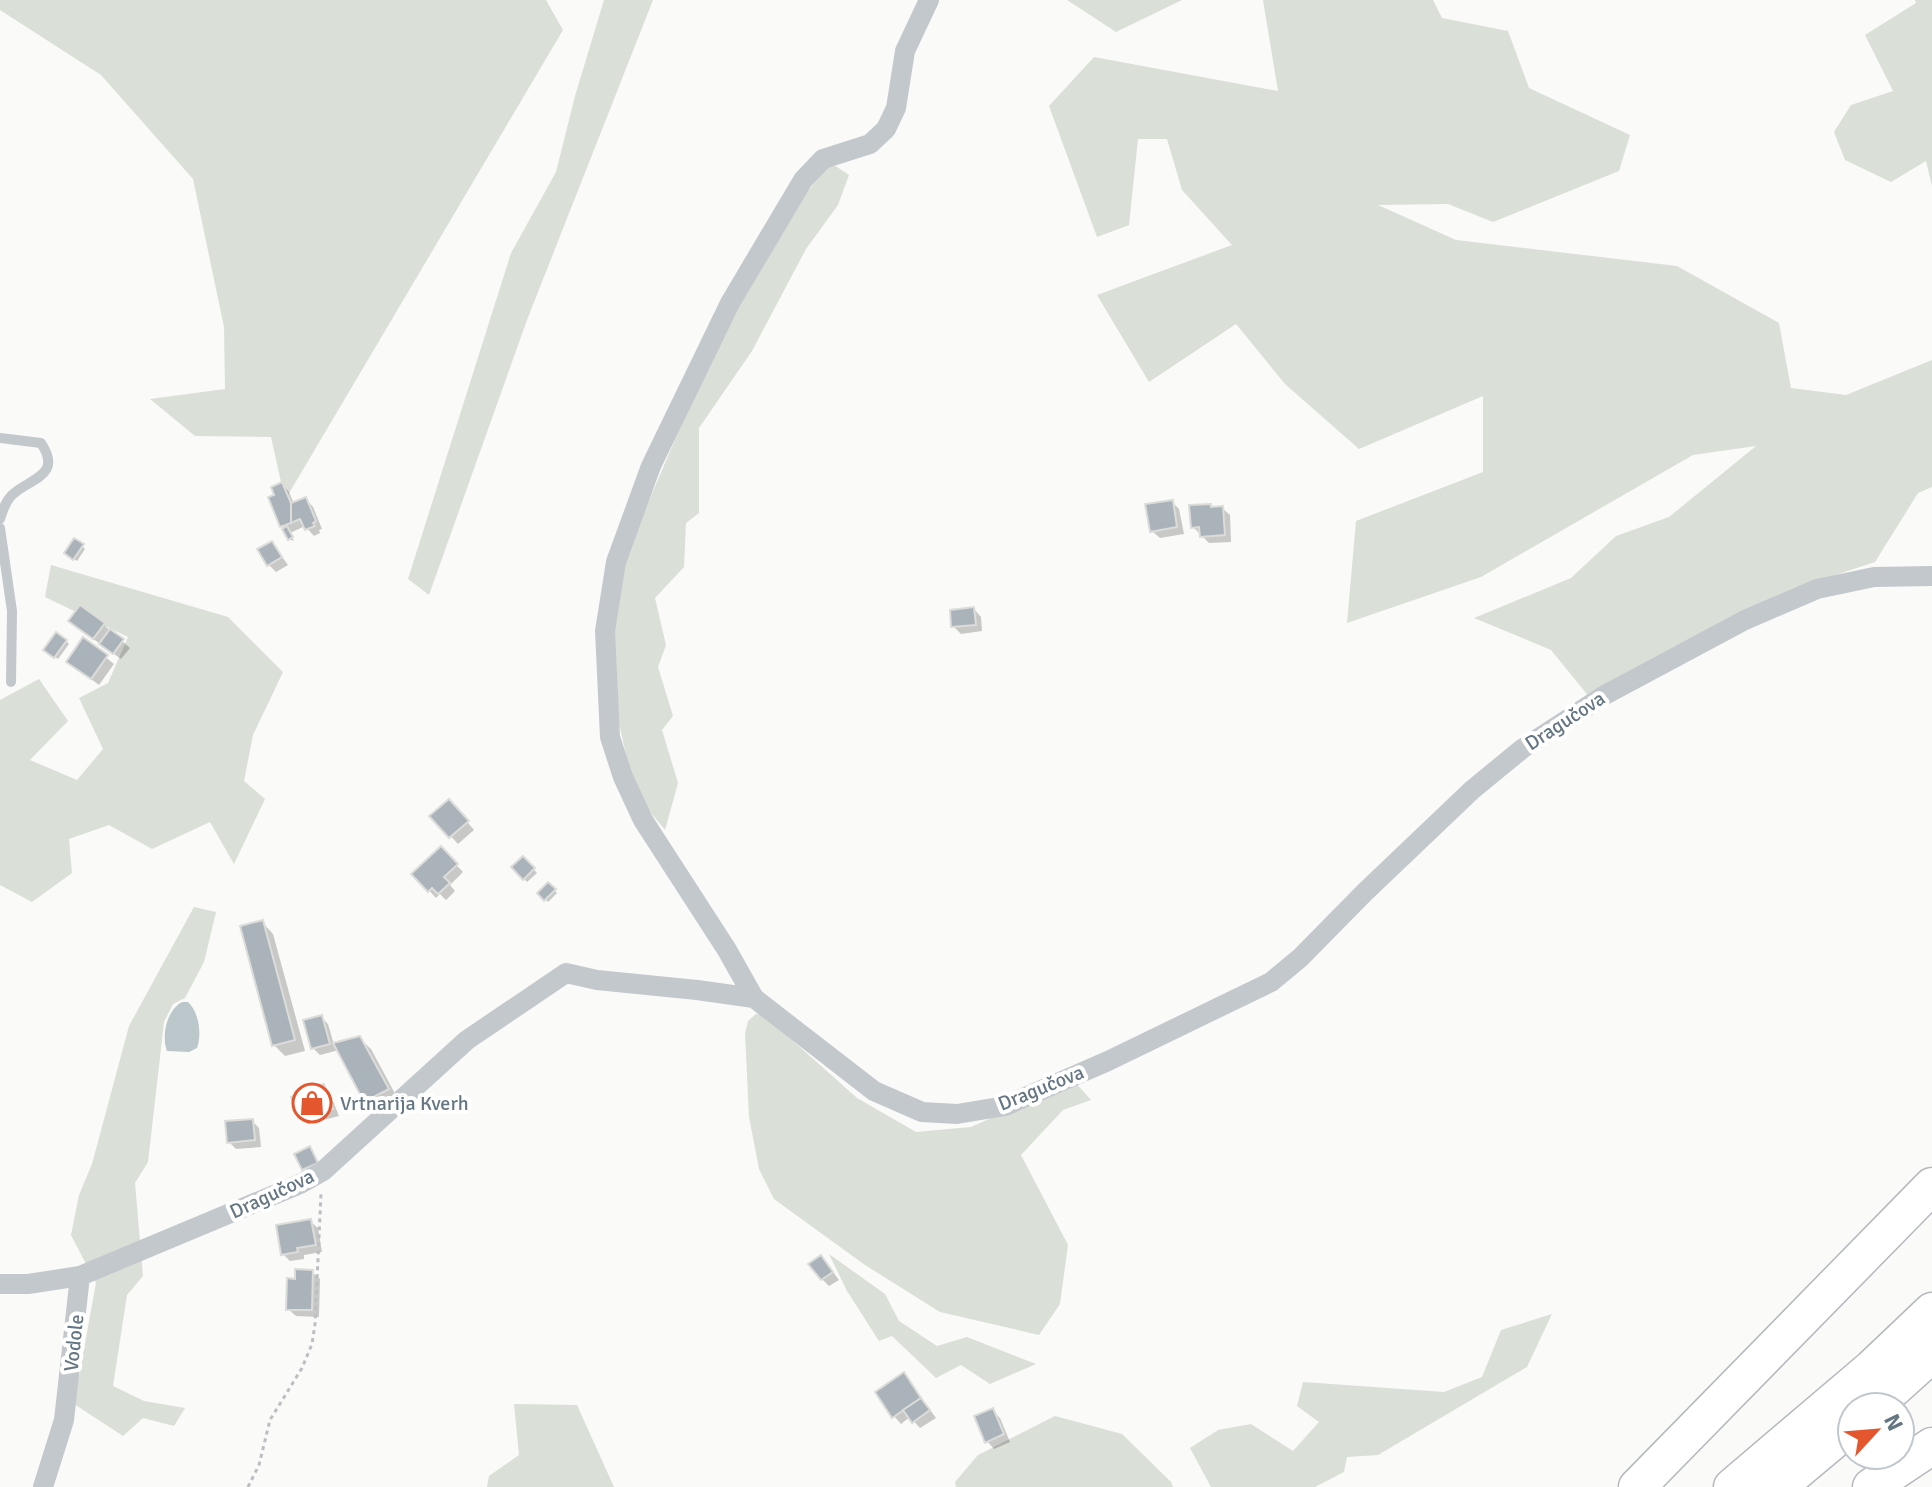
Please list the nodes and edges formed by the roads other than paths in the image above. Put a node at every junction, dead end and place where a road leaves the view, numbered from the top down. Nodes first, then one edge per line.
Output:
1 (929, 0) edge
2 (0, 438) edge
3 (0, 519) edge
4 (0, 528) edge
5 (1932, 576) edge
6 (11, 682) dead end
7 (754, 998) junction
8 (1932, 1186) edge
9 (80, 1276) junction
10 (0, 1284) edge
11 (1932, 1311) edge
12 (1932, 1354) edge
13 (1891, 1391) edge
14 (1836, 1438) edge
15 (1932, 1446) edge
16 (43, 1487) edge
17 (1637, 1487) edge
18 (1732, 1487) edge
19 (1778, 1487) edge
20 (1871, 1487) edge

1 - 7 street
2 - 3 lane
4 - 6 lane
5 - 7 street, Dragučova
7 - 9 street, Dragučova
8 - 17 highway
9 - 10 street
9 - 16 street, Vodole
11 - 18 highway
12 - 13 highway
14 - 19 highway
15 - 20 highway

